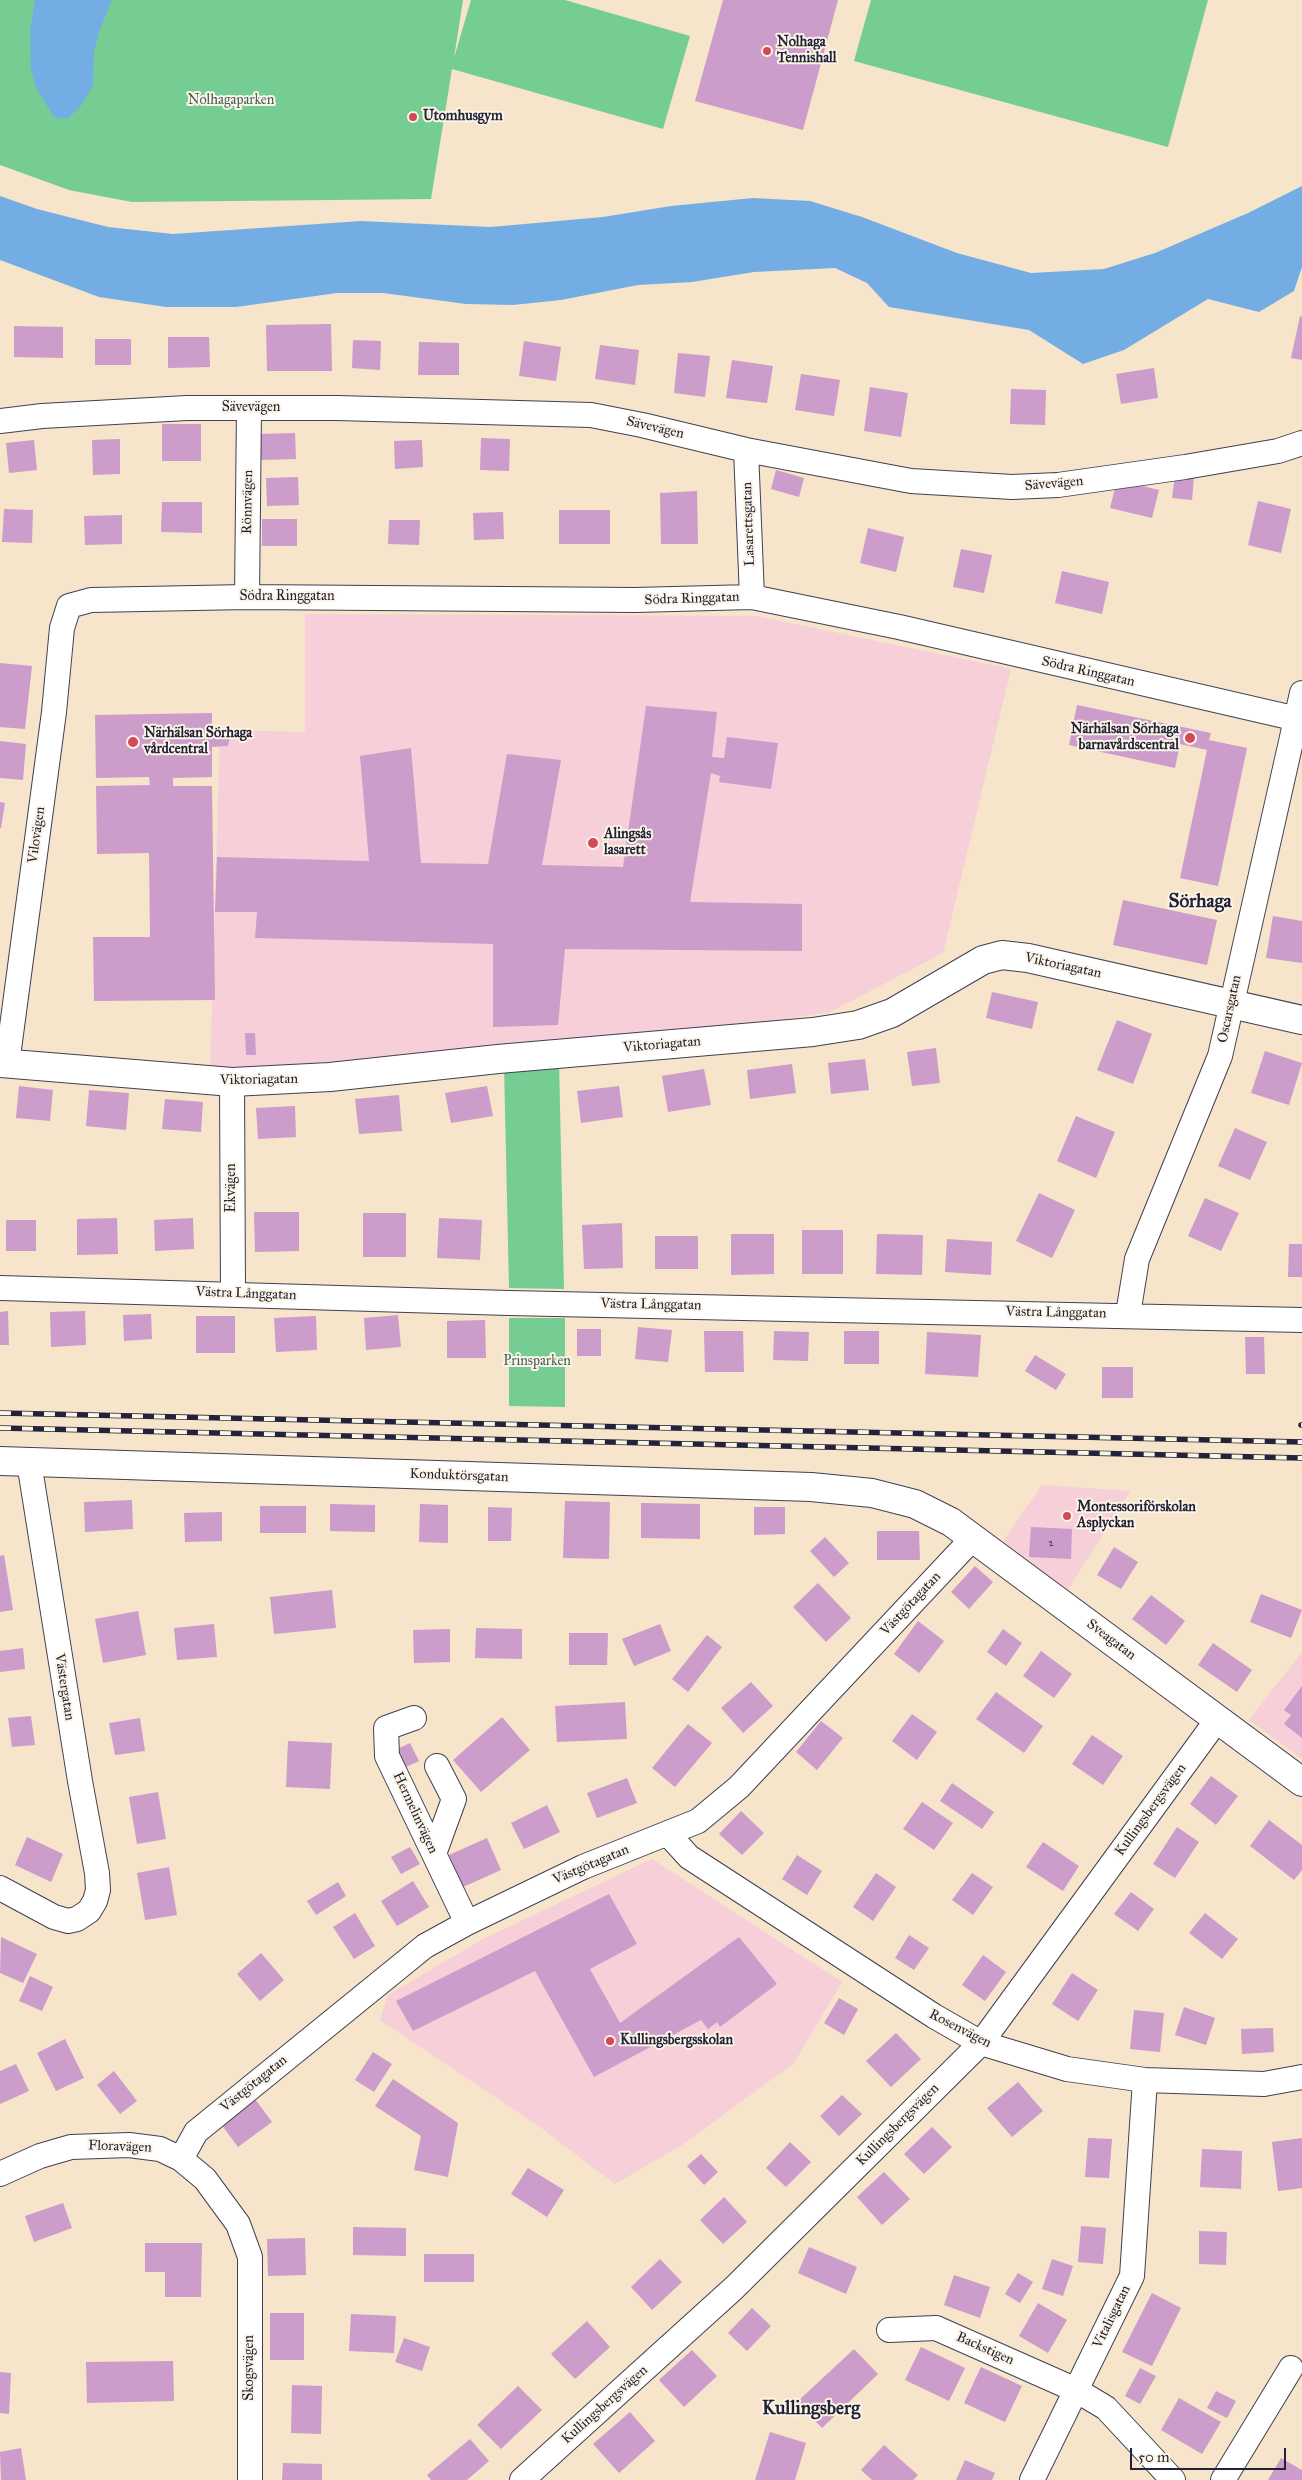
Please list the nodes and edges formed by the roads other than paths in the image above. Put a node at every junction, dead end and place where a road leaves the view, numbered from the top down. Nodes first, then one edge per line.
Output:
1 (249, 408) junction
2 (0, 422) edge
3 (1302, 443) edge
4 (746, 450) junction
5 (247, 597) junction
6 (752, 597) junction
7 (69, 606) joint
8 (1302, 693) edge
9 (1299, 719) edge
10 (1231, 1003) junction
11 (1302, 1020) edge
12 (4, 1064) edge
13 (232, 1082) junction
14 (0, 1288) edge
15 (233, 1294) junction
16 (1128, 1314) junction
17 (1302, 1320) edge
18 (0, 1461) edge
19 (29, 1462) junction
20 (915, 1504) joint
21 (973, 1538) junction
22 (414, 1718) dead end
23 (1217, 1720) junction
24 (437, 1766) dead end
25 (1302, 1782) edge
26 (668, 1834) junction
27 (434, 1854) junction
28 (0, 1888) edge
29 (466, 1923) junction
30 (981, 2043) junction
31 (1302, 2077) edge
32 (1145, 2080) junction
33 (181, 2159) junction
34 (0, 2174) edge
35 (250, 2257) joint
36 (889, 2330) dead end
37 (1291, 2368) dead end
38 (1076, 2390) junction
39 (250, 2480) edge
40 (522, 2480) edge
41 (1032, 2480) edge
42 (1173, 2480) edge
43 (1223, 2480) edge

1 - 2 street, Sävevägen
1 - 4 street, Sävevägen
1 - 5 street, Rönnvägen
3 - 4 street, Sävevägen
4 - 6 street, Lasarettsgatan
5 - 6 street, Södra Ringgatan
5 - 7 street, Södra Ringgatan
6 - 9 street, Södra Ringgatan
7 - 12 street, Vilovägen
8 - 9 street, Oscarsgatan
9 - 10 street, Oscarsgatan
10 - 11 street, Viktoriagatan
10 - 13 street, Viktoriagatan
10 - 16 street, Oscarsgatan
12 - 13 street, Viktoriagatan
13 - 15 street, Ekvägen
14 - 15 street, Västra Långgatan
15 - 16 street, Västra Långgatan
16 - 17 street, Västra Långgatan
18 - 19 street, Konduktörsgatan
19 - 20 street, Konduktörsgatan
19 - 28 street, Västergatan
20 - 21 street, Sveagatan
21 - 23 street, Sveagatan
21 - 26 street, Västgötagatan
22 - 27 street, Hermelinvägen
23 - 25 street, Sveagatan
23 - 30 street, Kullingsbergsvägen
24 - 27 street
26 - 29 street, Västgötagatan
26 - 30 street, Rosenvägen
27 - 29 street, Hermelinvägen
29 - 33 street, Västgötagatan
30 - 32 street, Rosenvägen
30 - 40 street, Kullingsbergsvägen
31 - 32 street, Rosenvägen
32 - 38 street, Vitalisgatan
33 - 34 street, Floravägen
33 - 35 street, Floravägen
35 - 39 street, Skogsvägen
36 - 38 street, Backstigen
37 - 43 street
38 - 41 street, Vitalisgatan
38 - 42 street, Backstigen

